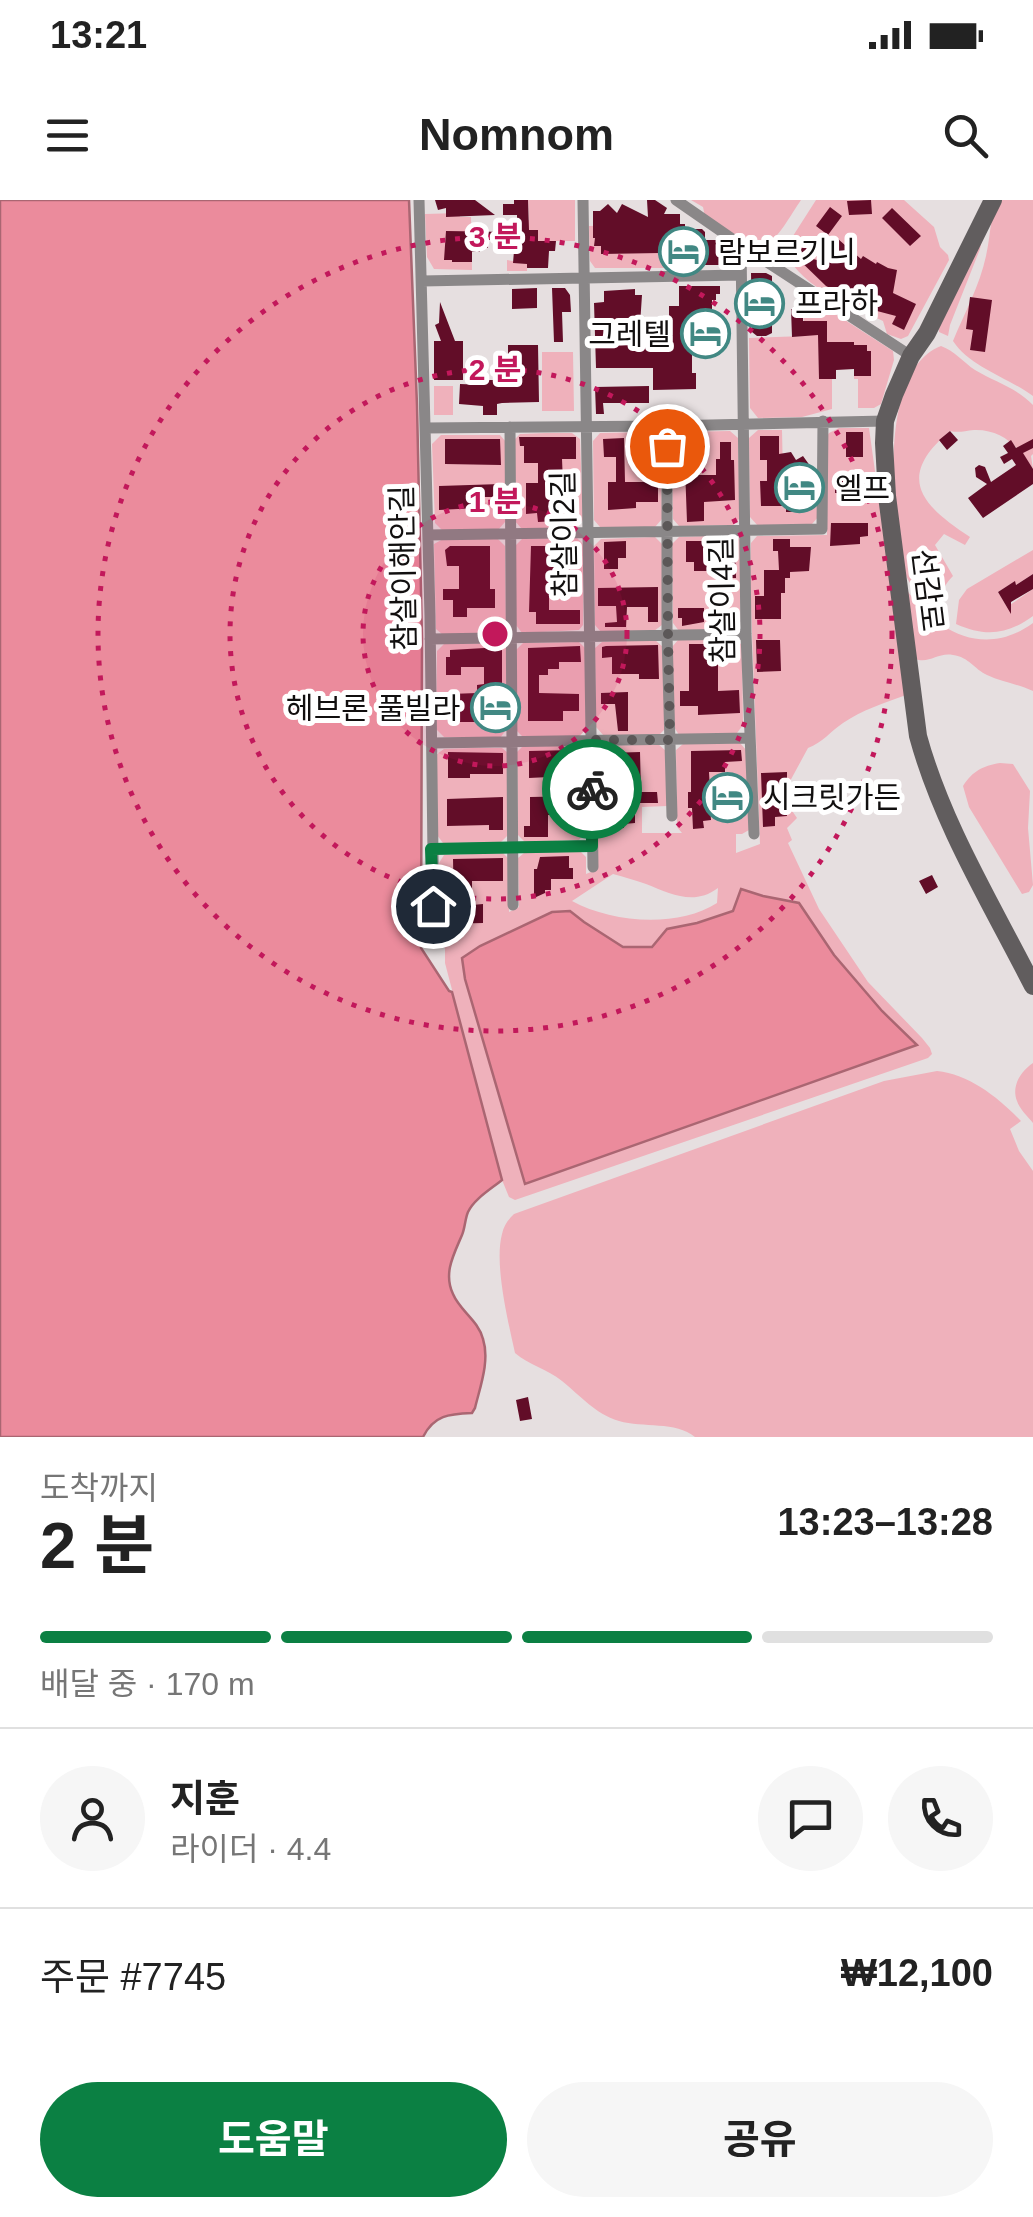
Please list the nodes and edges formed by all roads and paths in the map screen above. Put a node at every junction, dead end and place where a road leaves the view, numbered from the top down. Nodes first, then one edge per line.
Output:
1 (418, 200) edge
2 (583, 200) edge
3 (676, 200) edge
4 (993, 200) edge
5 (741, 245) junction
6 (742, 275) junction
7 (585, 278) junction
8 (422, 281) junction
9 (912, 356) junction
10 (885, 421) junction
11 (823, 422) junction
12 (745, 424) junction
13 (587, 426) junction
14 (667, 426) junction
15 (510, 427) junction
16 (424, 428) junction
17 (746, 531) junction
18 (667, 532) junction
19 (589, 533) junction
20 (510, 534) junction
21 (428, 535) junction
22 (746, 634) junction
23 (668, 635) junction
24 (512, 637) junction
25 (590, 637) junction
26 (430, 640) junction
27 (750, 738) junction
28 (591, 740) junction
29 (670, 740) junction
30 (513, 742) junction
31 (432, 743) junction
32 (672, 816) dead end
33 (754, 834) dead end
34 (592, 846) junction
35 (514, 848) junction
36 (431, 849) junction
37 (593, 866) dead end
38 (513, 905) dead end
39 (434, 934) dead end
40 (1033, 986) edge

1 - 8 street, 참살이해안길
2 - 7 street, 참살이2길
3 - 5 street
4 - 9 street, 선감로
5 - 6 street, 참살이4길
5 - 9 street
6 - 7 street
6 - 12 street, 참살이4길
7 - 8 street
7 - 13 street, 참살이2길
8 - 16 street, 참살이해안길
9 - 10 street, 선감로
10 - 11 street
10 - 40 street, 선감로
11 - 12 street
11 - 17 street
12 - 14 street
12 - 17 street, 참살이4길
13 - 14 street
13 - 15 street
13 - 19 street, 참살이2길
14 - 18 street
15 - 16 street
15 - 20 street
16 - 21 street, 참살이해안길
17 - 18 street
17 - 22 street, 참살이4길
18 - 19 street
18 - 23 street
19 - 20 street
19 - 25 street, 참살이2길
20 - 21 street
20 - 24 street
21 - 26 street, 참살이해안길
22 - 23 street
22 - 27 street, 참살이4길
23 - 25 street
23 - 29 street
24 - 25 street
24 - 26 street
24 - 30 street
25 - 28 street, 참살이2길
26 - 31 street, 참살이해안길
27 - 29 street
27 - 33 street, 참살이4길
28 - 29 street
28 - 30 street
28 - 34 street, 참살이2길
29 - 32 street
30 - 31 street
30 - 35 street
31 - 36 street, 참살이해안길
34 - 35 street
34 - 37 street, 참살이2길
35 - 36 street
35 - 38 street
36 - 39 street, 참살이해안길

